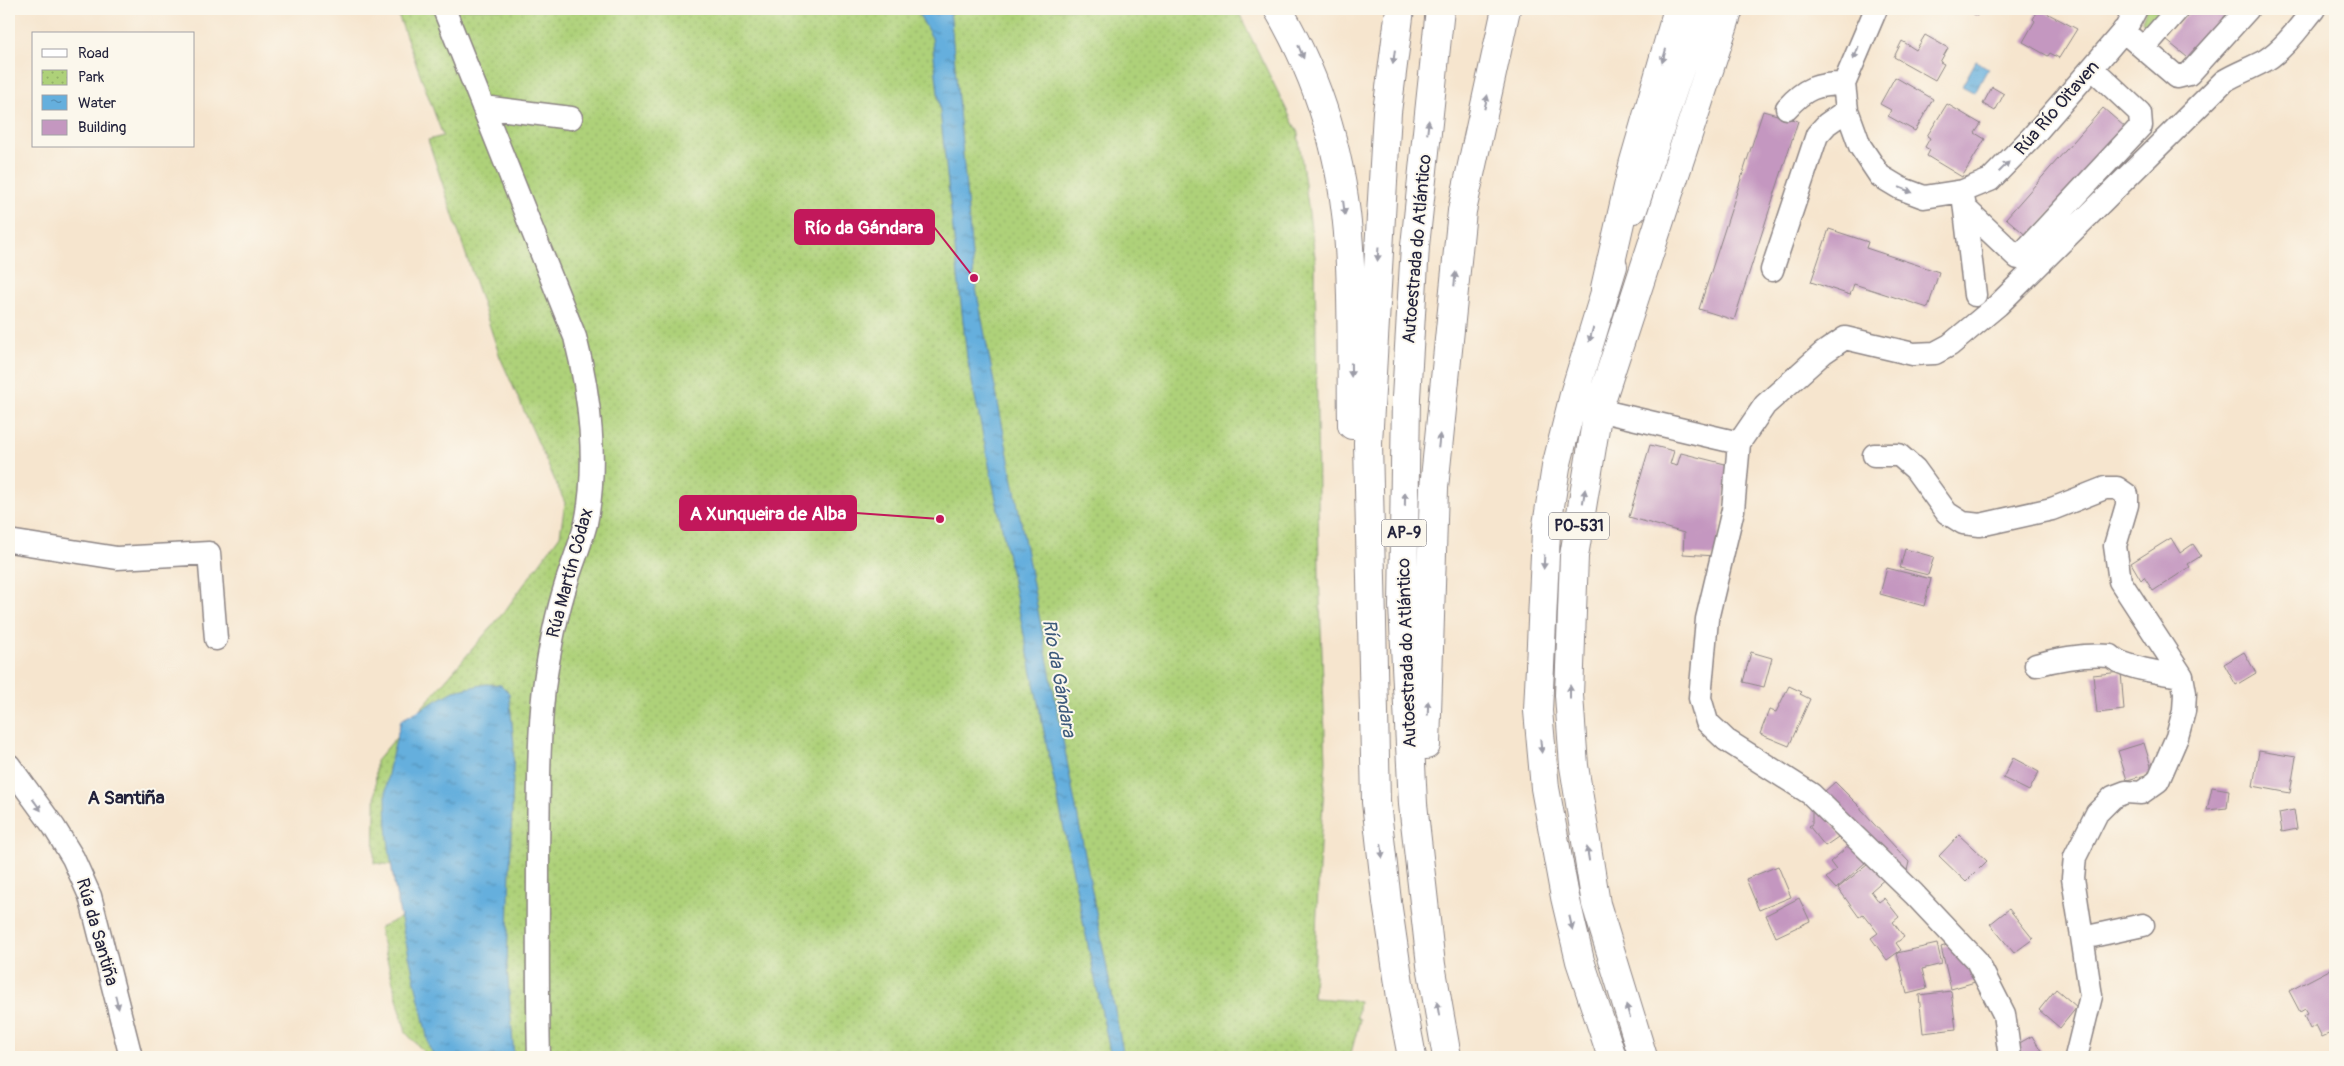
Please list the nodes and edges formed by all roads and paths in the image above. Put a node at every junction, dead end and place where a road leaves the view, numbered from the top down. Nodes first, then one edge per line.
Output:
1 (444, 9) edge
2 (1278, 9) edge
3 (1400, 9) edge
4 (1440, 9) edge
5 (1506, 9) edge
6 (1729, 9) edge
7 (1876, 9) edge
8 (2136, 9) edge
9 (2178, 9) edge
10 (2248, 9) edge
11 (2314, 9) edge
12 (1691, 13) edge
13 (2123, 31) junction
14 (2144, 48) junction
15 (2092, 68) junction
16 (1844, 84) junction
17 (483, 107) junction
18 (1787, 108) dead end
19 (1847, 110) junction
20 (570, 118) dead end
21 (1964, 200) junction
22 (1772, 270) dead end
23 (1976, 296) dead end
24 (1598, 410) junction
25 (1739, 443) junction
26 (1874, 455) dead end
27 (9, 541) edge
28 (216, 639) dead end
29 (2036, 664) dead end
30 (2182, 676) junction
31 (9, 765) edge
32 (1376, 802) junction
33 (1424, 914) junction
34 (2143, 925) dead end
35 (2083, 938) junction
36 (131, 1057) edge
37 (540, 1057) edge
38 (1412, 1057) edge
39 (1447, 1057) edge
40 (1612, 1057) edge
41 (1643, 1057) edge
42 (2010, 1057) edge
43 (2076, 1057) edge

1 - 17 street, Rúa Martín Códax
2 -> 32 main road
3 -> 32 main road, Autoestrada do Atlántico / AP-9
33 -> 4 main road, Autoestrada do Atlántico / AP-9
33 -> 5 main road
6 - 24 main road, PO-531
7 -> 16 street
8 - 13 street, Rúa Río Oitaven
9 - 14 street
10 - 14 street
11 - 25 street
12 -> 40 main road, PO-531
13 - 14 street
13 - 15 street, Rúa Río Oitaven
21 -> 15 street, Rúa Río Oitaven
15 - 21 street
16 - 18 street
16 - 19 street, Rúa Río Oitaven
17 - 20 street
17 - 37 street, Rúa Martín Códax
19 -> 21 street, Rúa Río Oitaven
19 - 22 street
21 - 23 street
24 - 25 street
41 -> 24 main road, PO-531
25 - 42 street
26 - 30 street
27 - 28 street
29 - 30 street
30 - 35 street
31 -> 36 street, Rúa da Santiña
32 -> 38 main road, Autoestrada do Atlántico / AP-9
39 -> 33 main road, Autoestrada do Atlántico / AP-9
34 - 35 street
35 - 43 street

